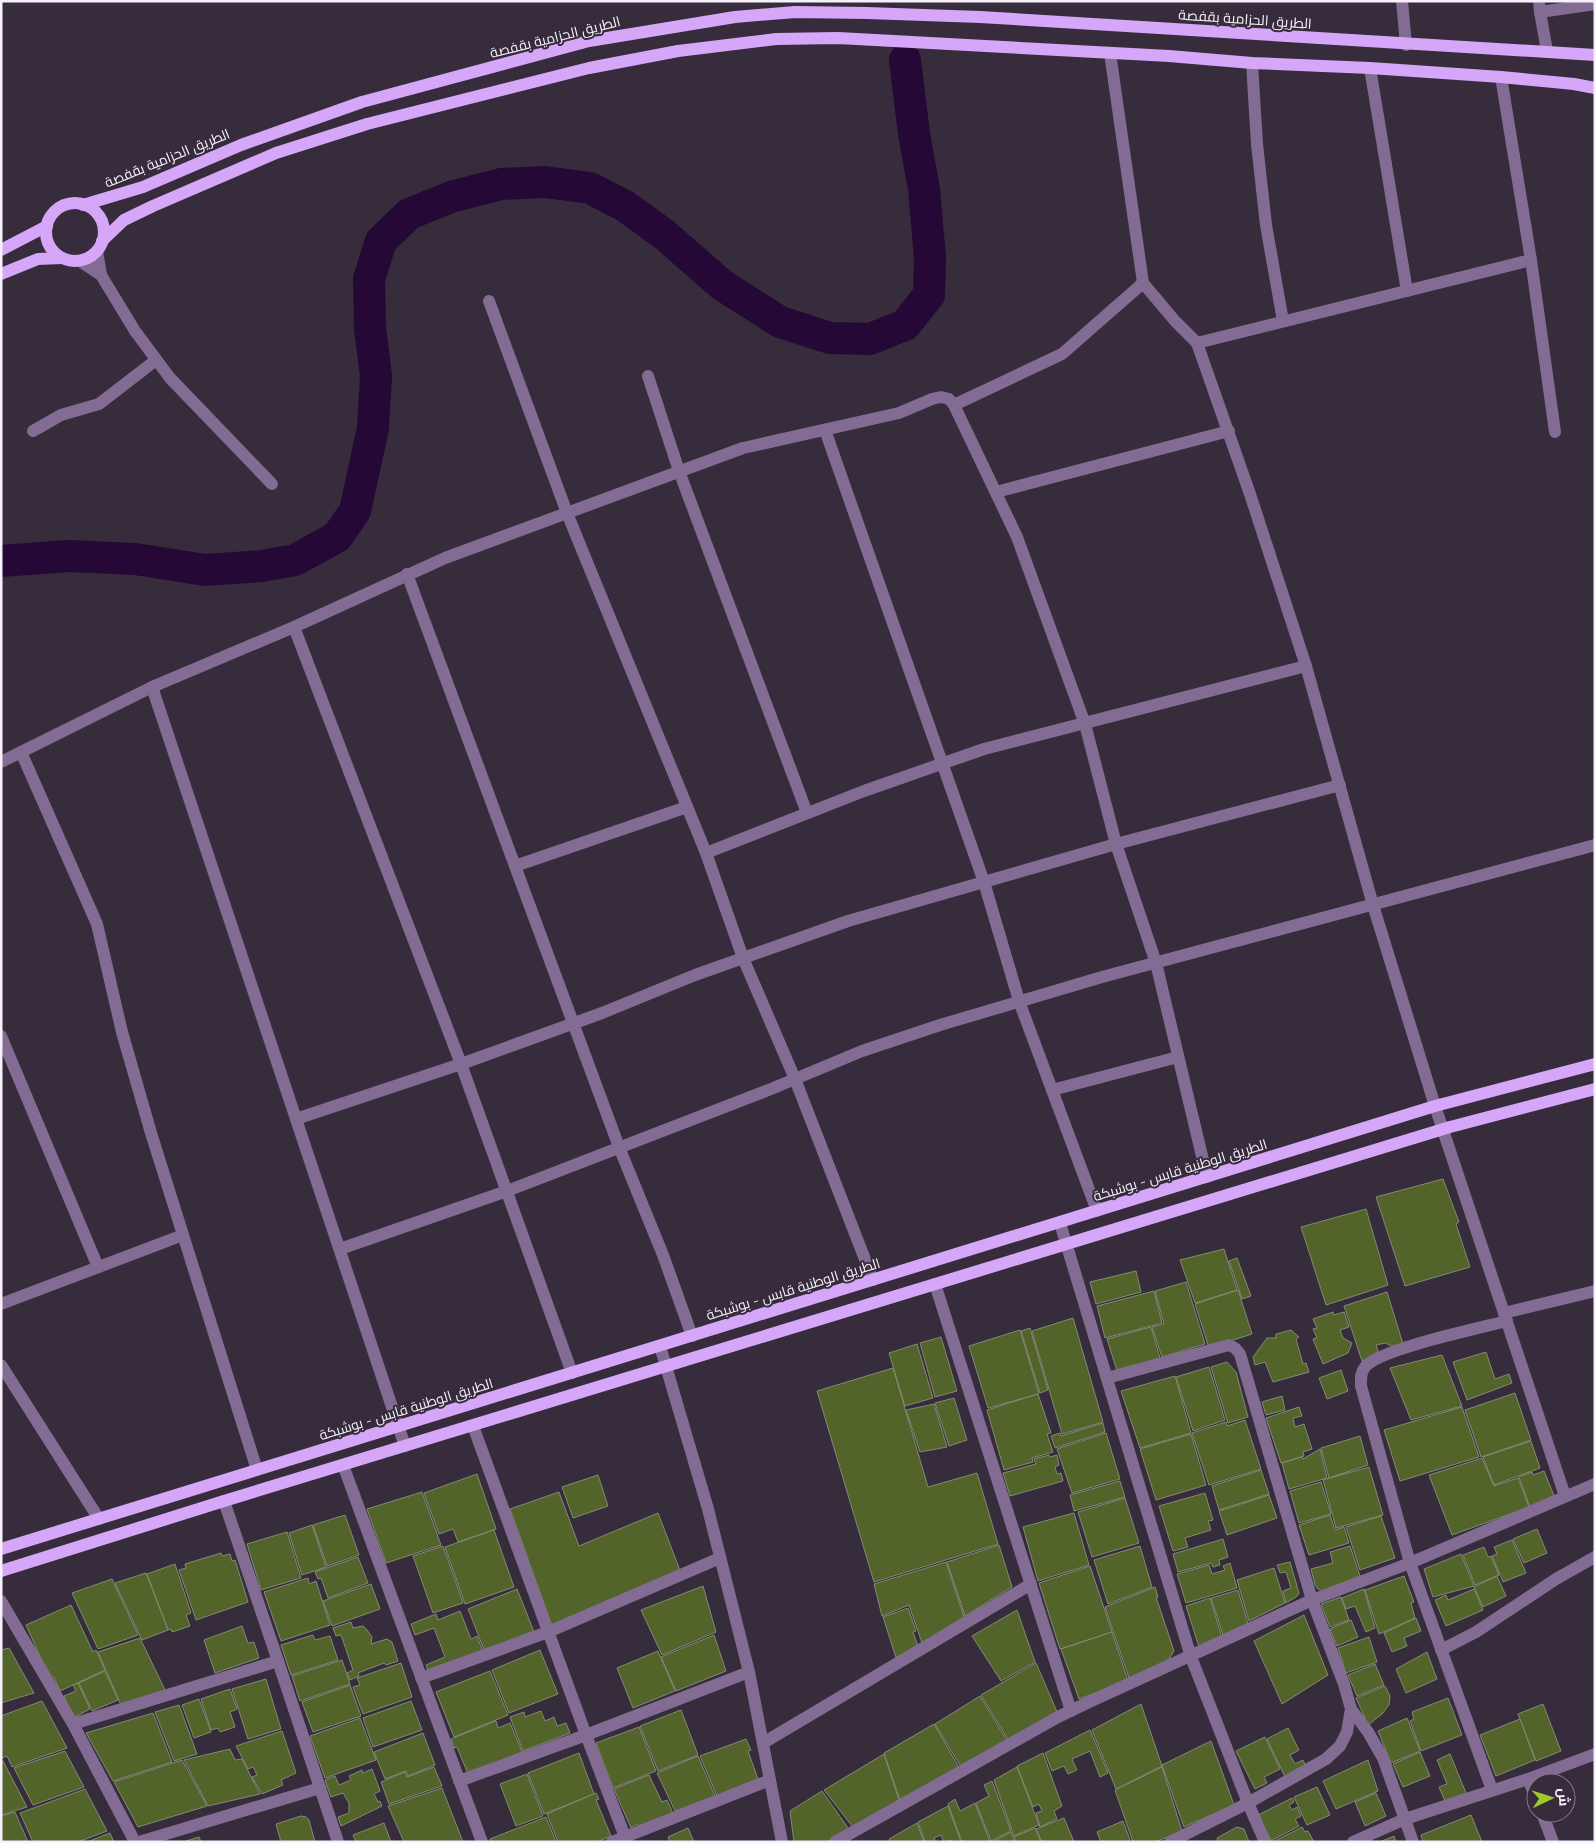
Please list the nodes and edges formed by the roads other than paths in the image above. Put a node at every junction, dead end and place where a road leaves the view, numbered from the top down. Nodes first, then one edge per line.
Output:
1 (1402, 1) edge
2 (1595, 4) edge
3 (1539, 7) edge
4 (1406, 45) junction
5 (1547, 51) junction
6 (1110, 53) junction
7 (1595, 55) edge
8 (1252, 63) junction
9 (1370, 68) junction
10 (1501, 77) junction
11 (1595, 88) edge
12 (83, 205) junction
13 (47, 226) junction
14 (99, 246) junction
15 (1, 250) edge
16 (62, 258) junction
17 (1531, 260) junction
18 (80, 261) junction
19 (1, 274) edge
20 (101, 275) junction
21 (1144, 283) junction
22 (1407, 291) junction
23 (489, 302) dead end
24 (1283, 321) junction
25 (1198, 343) junction
26 (156, 360) junction
27 (648, 376) dead end
28 (954, 405) junction
29 (825, 430) junction
30 (33, 431) dead end
31 (1229, 431) junction
32 (1555, 432) dead end
33 (679, 471) junction
34 (272, 484) dead end
35 (996, 492) junction
36 (567, 513) junction
37 (406, 574) junction
38 (294, 626) junction
39 (1306, 666) junction
40 (152, 687) junction
41 (1085, 724) junction
42 (21, 752) junction
43 (2, 760) edge
44 (942, 763) junction
45 (1340, 785) junction
46 (687, 807) junction
47 (807, 813) junction
48 (1116, 844) junction
49 (1595, 845) edge
50 (706, 853) junction
51 (515, 866) junction
52 (984, 882) junction
53 (1373, 905) junction
54 (743, 958) junction
55 (1156, 963) junction
56 (1019, 1001) junction
57 (574, 1022) junction
58 (1, 1036) edge
59 (1178, 1057) junction
60 (461, 1064) junction
61 (1595, 1064) edge
62 (795, 1079) junction
63 (1595, 1089) edge
64 (1052, 1090) junction
65 (1435, 1106) junction
66 (296, 1119) junction
67 (1443, 1129) junction
68 (619, 1147) junction
69 (1207, 1177) junction
70 (507, 1191) junction
71 (1097, 1211) junction
72 (1060, 1222) junction
73 (183, 1235) junction
74 (1067, 1243) junction
75 (340, 1248) junction
76 (98, 1267) junction
77 (872, 1280) junction
78 (935, 1284) junction
79 (1595, 1291) edge
80 (1, 1304) edge
81 (1506, 1317) junction
82 (692, 1336) junction
83 (660, 1346) junction
84 (1, 1365) edge
85 (667, 1365) junction
86 (572, 1373) junction
87 (1107, 1378) junction
88 (399, 1426) junction
89 (473, 1426) junction
90 (406, 1446) junction
91 (343, 1465) junction
92 (257, 1470) junction
93 (1595, 1484) edge
94 (1565, 1496) junction
95 (224, 1501) junction
96 (99, 1519) junction
97 (1, 1549) edge
98 (1595, 1557) edge
99 (720, 1558) junction
100 (1410, 1563) junction
101 (1, 1571) edge
102 (1030, 1584) junction
103 (1312, 1600) junction
104 (1, 1601) edge
105 (548, 1632) junction
106 (1442, 1650) junction
107 (1190, 1657) junction
108 (278, 1661) junction
109 (750, 1672) junction
110 (421, 1678) junction
111 (1351, 1709) junction
112 (1071, 1711) junction
113 (73, 1724) junction
114 (586, 1735) junction
115 (763, 1743) junction
116 (1595, 1754) edge
117 (1544, 1773) edge
118 (770, 1780) junction
119 (1526, 1780) edge
120 (459, 1781) junction
121 (320, 1788) junction
122 (1492, 1790) junction
123 (1248, 1803) junction
124 (1406, 1819) junction
125 (1546, 1823) edge
126 (626, 1839) edge
127 (137, 1842) edge
128 (338, 1842) edge
129 (482, 1842) edge
130 (612, 1842) edge
131 (782, 1842) edge
132 (835, 1842) edge
133 (1170, 1842) edge
134 (1265, 1842) edge
135 (1353, 1842) edge
136 (1413, 1842) edge
137 (1554, 1842) edge

1 - 4 street
2 - 3 street
3 - 5 street
4 - 5 main road, الطريق الحزامية بقفصة
4 - 12 main road, الطريق الحزامية بقفصة
5 - 7 main road, الطريق الحزامية بقفصة
6 - 8 main road
6 - 14 main road
6 - 21 street
8 - 9 main road
8 - 24 street
9 - 10 main road
9 - 22 street
10 - 11 main road
10 - 17 street
12 - 13 main road
12 - 14 main road
13 - 15 main road
13 - 16 main road
14 - 18 main road
14 - 20 street
16 - 18 main road
16 - 19 main road
17 - 22 street
17 - 32 street
18 - 20 street
20 - 26 street
21 - 25 street
21 - 28 street
22 - 24 street
23 - 36 street
24 - 25 street
25 - 31 street
26 - 30 street
26 - 34 street
27 - 33 street
28 - 29 street
28 - 35 street
29 - 33 street
29 - 44 street
31 - 35 street
31 - 39 street
33 - 36 street
33 - 47 street
35 - 41 street
36 - 37 street
36 - 46 street
37 - 38 street
37 - 51 street
38 - 40 street
38 - 60 street
39 - 41 street
39 - 45 street
40 - 42 street
40 - 66 street
41 - 44 street
41 - 48 street
42 - 43 street
42 - 73 street
44 - 47 street
44 - 52 street
45 - 48 street
45 - 53 street
46 - 50 street
46 - 51 street
47 - 50 street
48 - 52 street
48 - 55 street
49 - 53 street
50 - 54 street
51 - 57 street
52 - 54 street
52 - 56 street
53 - 55 street
53 - 65 street
54 - 57 street
54 - 62 street
55 - 56 street
55 - 59 street
56 - 62 street
56 - 64 street
57 - 60 street
57 - 68 street
58 - 76 street
59 - 64 street
59 - 69 street
60 - 66 street
60 - 70 street
61 - 65 main road, الطريق الوطنية قابس - بوشبكة
62 - 68 street
62 - 77 street
63 - 67 main road
64 - 71 street
65 - 67 street
65 - 69 main road, الطريق الوطنية قابس - بوشبكة
66 - 75 street
67 - 74 main road
67 - 81 street
68 - 70 street
68 - 82 street
69 - 71 main road, الطريق الوطنية قابس - بوشبكة
70 - 75 street
70 - 86 street
71 - 72 main road, الطريق الوطنية قابس - بوشبكة
72 - 74 street
72 - 77 main road, الطريق الوطنية قابس - بوشبكة
73 - 76 street
73 - 92 street
74 - 78 main road
74 - 87 street
75 - 88 street
76 - 80 street
77 - 82 main road, الطريق الوطنية قابس - بوشبكة
78 - 85 main road
78 - 102 street
79 - 81 street
81 - 94 street
81 - 100 street
82 - 83 main road, الطريق الوطنية قابس - بوشبكة
83 - 85 street
83 - 86 main road, الطريق الوطنية قابس - بوشبكة
84 - 96 street
85 - 89 main road
85 - 99 street
86 - 88 main road, الطريق الوطنية قابس - بوشبكة
87 - 103 street
87 - 107 street
88 - 90 street
88 - 92 main road, الطريق الوطنية قابس - بوشبكة
89 - 90 main road
89 - 105 street
90 - 91 main road
91 - 95 main road
91 - 110 street
92 - 96 main road, الطريق الوطنية قابس - بوشبكة
93 - 94 street
94 - 100 street
95 - 101 main road
95 - 108 street
96 - 97 main road, الطريق الوطنية قابس - بوشبكة
98 - 106 street
99 - 105 street
99 - 109 street
100 - 103 street
100 - 106 street
102 - 112 street
102 - 115 street
103 - 107 street
103 - 111 street
104 - 113 street
105 - 110 street
105 - 114 street
106 - 122 street
107 - 112 street
107 - 123 street
108 - 113 street
108 - 121 street
109 - 114 street
109 - 115 street
110 - 120 street
111 - 123 street
111 - 124 street
112 - 132 street
113 - 127 street
114 - 120 street
114 - 126 street
115 - 118 street
116 - 117 street
118 - 126 street
118 - 131 street
119 - 122 street
120 - 129 street
121 - 127 street
121 - 128 street
122 - 124 street
123 - 133 street
123 - 134 street
124 - 135 street
124 - 136 street
125 - 137 street
126 - 130 street

